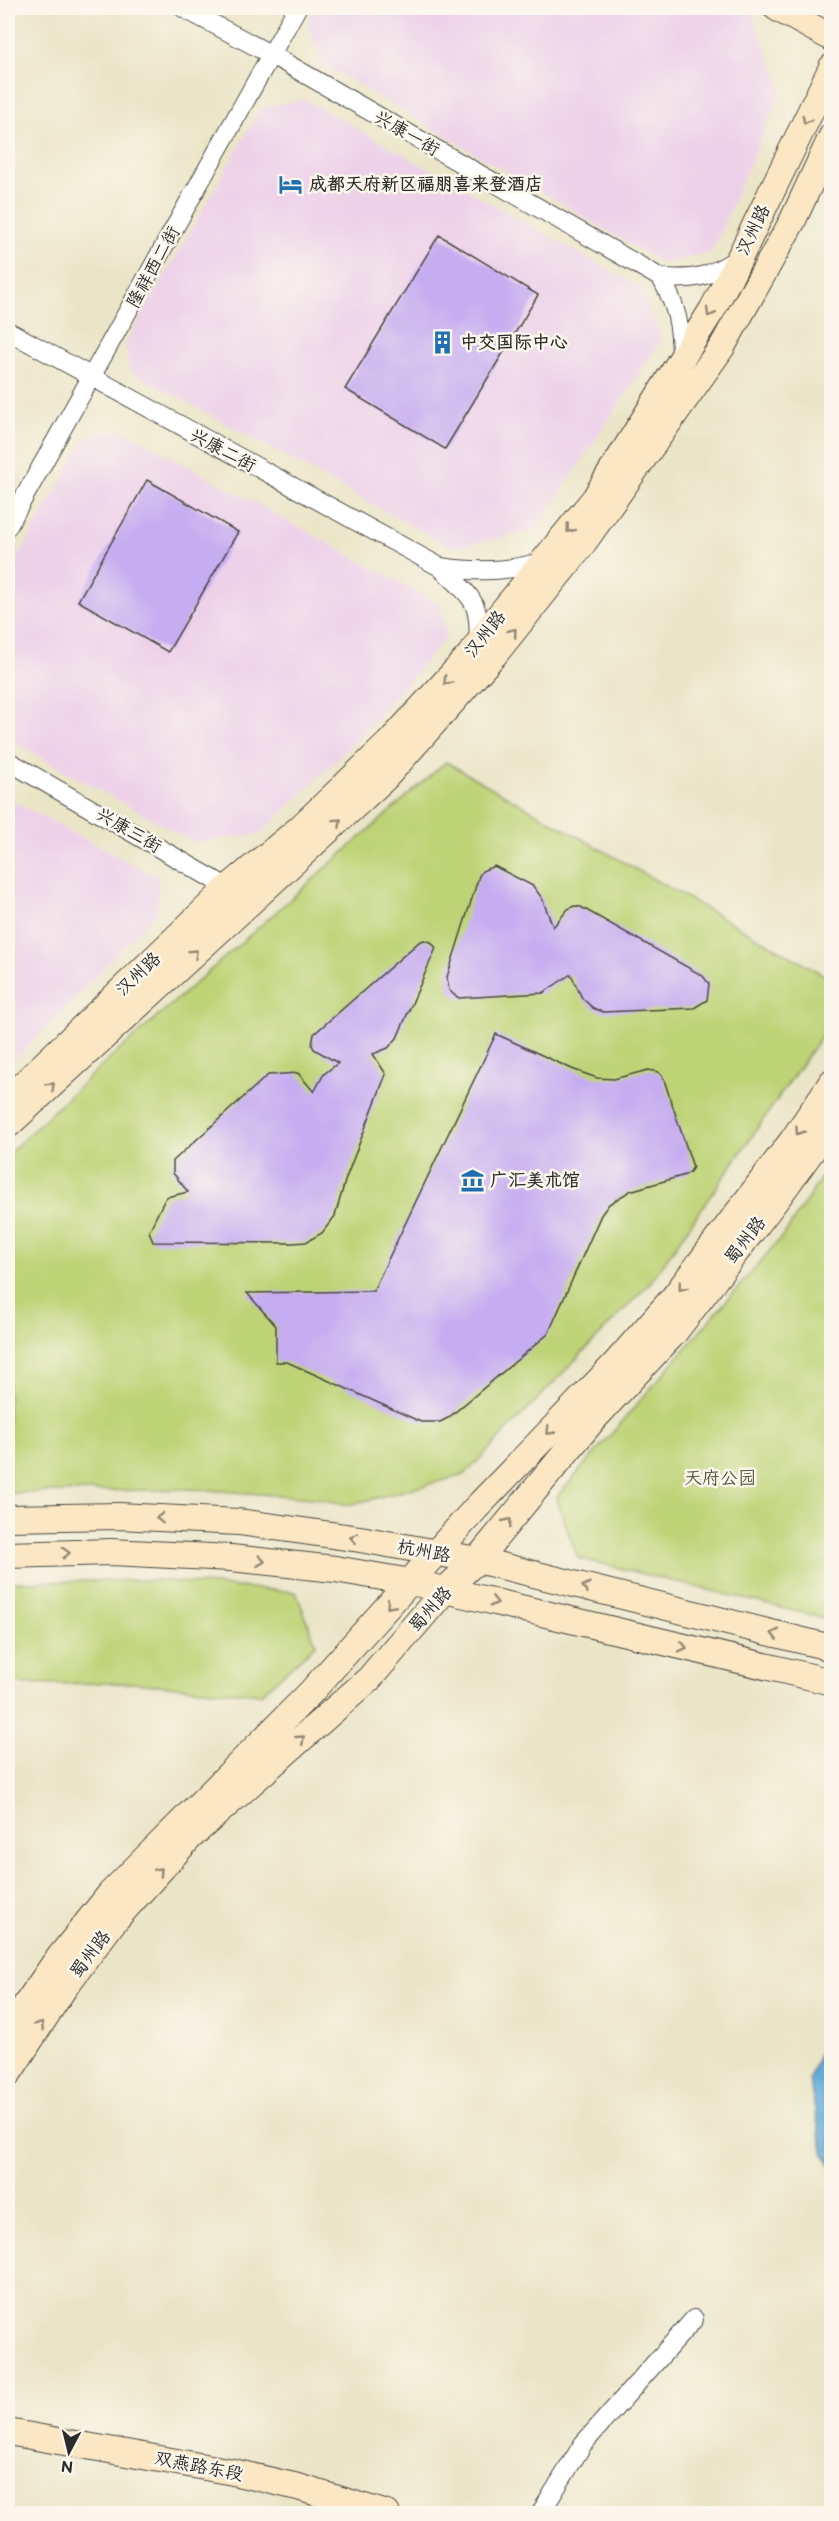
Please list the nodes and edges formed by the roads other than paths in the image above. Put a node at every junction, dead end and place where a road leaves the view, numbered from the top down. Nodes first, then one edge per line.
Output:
1 (183, 8) edge
2 (297, 8) edge
3 (777, 8) edge
4 (831, 38) edge
5 (270, 54) junction
6 (831, 67) edge
7 (831, 136) edge
8 (740, 257) junction
9 (661, 278) junction
10 (8, 331) edge
11 (681, 360) junction
12 (92, 378) junction
13 (8, 526) edge
14 (546, 559) junction
15 (440, 567) junction
16 (478, 644) junction
17 (8, 761) edge
18 (229, 887) junction
19 (250, 902) junction
20 (831, 1082) edge
21 (8, 1099) edge
22 (831, 1123) edge
23 (8, 1125) edge
24 (8, 1518) edge
25 (436, 1553) junction
26 (8, 1555) edge
27 (477, 1560) junction
28 (411, 1582) junction
29 (445, 1590) junction
30 (831, 1648) edge
31 (831, 1682) edge
32 (8, 2031) edge
33 (8, 2074) edge
34 (694, 2319) dead end
35 (8, 2432) edge
36 (387, 2514) edge
37 (540, 2514) edge

1 - 5 street, 兴康一街
2 - 5 street, 隆祥西二街
3 - 4 main road
5 - 9 street, 兴康一街
5 - 12 street, 隆祥西二街
6 -> 8 main road, 汉州路
19 -> 7 main road, 汉州路
8 - 9 street
8 -> 11 main road, 汉州路
9 - 11 street
10 - 12 street, 兴康二街
11 -> 14 main road, 汉州路
12 - 13 street, 隆祥西二街
12 - 15 street, 兴康二街
14 - 15 street
14 - 16 main road, 汉州路
15 - 16 street
16 -> 18 main road, 汉州路
17 - 18 street, 兴康三街
18 - 19 street, 兴康三街
18 - 21 main road, 汉州路
23 -> 19 main road, 汉州路
20 -> 25 main road, 蜀州路
27 -> 22 main road, 蜀州路
25 -> 24 main road, 杭州路
25 - 27 main road, 杭州路
25 - 28 main road, 蜀州路
26 -> 28 main road, 杭州路
27 - 29 main road, 蜀州路
30 -> 27 main road, 杭州路
28 - 29 main road, 杭州路
28 -> 32 main road, 蜀州路
29 -> 31 main road, 杭州路
33 -> 29 main road, 蜀州路
34 - 37 street
35 - 36 main road, 双燕路东段

